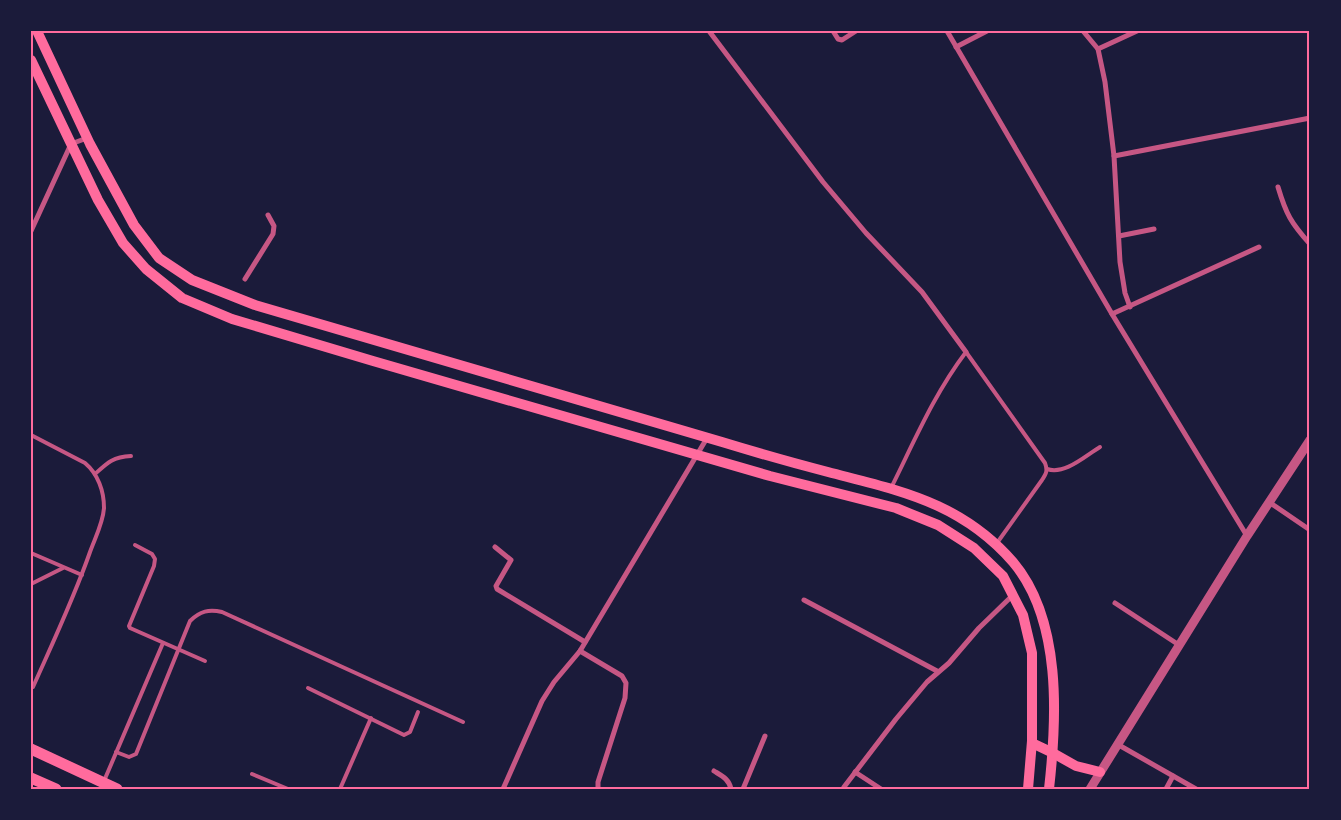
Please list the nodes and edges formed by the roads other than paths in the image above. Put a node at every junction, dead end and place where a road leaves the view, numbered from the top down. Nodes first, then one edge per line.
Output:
1 (37, 31) edge
2 (709, 31) edge
3 (833, 31) edge
4 (856, 31) edge
5 (947, 31) edge
6 (987, 31) edge
7 (1083, 31) edge
8 (1136, 31) edge
9 (956, 47) junction
10 (1098, 50) junction
11 (31, 60) edge
12 (1310, 118) edge
13 (87, 138) junction
14 (71, 144) junction
15 (1114, 156) junction
16 (1278, 187) dead end
17 (268, 215) dead end
18 (1154, 230) dead end
19 (31, 231) edge
20 (1119, 236) junction
21 (1310, 244) edge
22 (1259, 247) dead end
23 (246, 279) dead end
24 (1130, 307) junction
25 (1112, 314) junction
26 (966, 352) junction
27 (31, 435) edge
28 (707, 438) junction
29 (1310, 440) edge
30 (1100, 447) dead end
31 (697, 455) junction
32 (131, 456) dead end
33 (1047, 469) junction
34 (95, 474) junction
35 (891, 488) junction
36 (1270, 502) junction
37 (1310, 530) edge
38 (1247, 536) junction
39 (135, 544) dead end
40 (995, 545) junction
41 (495, 546) dead end
42 (31, 553) edge
43 (63, 568) junction
44 (82, 575) junction
45 (31, 584) edge
46 (1013, 596) junction
47 (804, 600) dead end
48 (1115, 603) dead end
49 (585, 642) junction
50 (163, 643) junction
51 (1179, 645) junction
52 (178, 650) junction
53 (580, 651) junction
54 (205, 661) dead end
55 (938, 671) junction
56 (32, 686) edge
57 (308, 688) dead end
58 (31, 692) edge
59 (418, 712) dead end
60 (371, 718) junction
61 (462, 722) dead end
62 (765, 736) dead end
63 (1032, 743) junction
64 (1117, 744) junction
65 (31, 749) edge
66 (116, 752) junction
67 (1053, 753) junction
68 (714, 770) dead end
69 (855, 772) junction
70 (1100, 772) junction
71 (252, 774) dead end
72 (1173, 776) junction
73 (31, 778) edge
74 (103, 782) junction
75 (280, 787) edge
76 (844, 787) dead end
77 (56, 789) edge
78 (117, 789) edge
79 (288, 789) edge
80 (340, 789) edge
81 (503, 789) edge
82 (598, 789) edge
83 (731, 789) edge
84 (743, 789) edge
85 (881, 789) edge
86 (1028, 789) edge
87 (1049, 789) edge
88 (1090, 789) edge
89 (1166, 789) edge
90 (1196, 789) edge

1 - 13 main road
2 - 26 street
3 - 4 street
5 - 9 street
6 - 9 street
7 - 10 street
8 - 10 street
9 - 25 street
10 - 15 street
11 - 14 main road
12 - 15 street
13 - 14 street
13 - 28 main road
14 - 19 street
14 - 31 main road
15 - 20 street
16 - 21 street
17 - 23 street
18 - 20 street
20 - 24 street
22 - 24 street
24 - 25 street
25 - 38 street
26 - 33 lane
26 - 35 lane
27 - 34 lane
28 - 31 street
28 - 35 main road
29 - 36 street
30 - 33 lane
31 - 46 main road
31 - 49 street
32 - 34 lane
33 - 40 lane
34 - 44 lane
35 - 40 main road
36 - 37 street
36 - 38 street
38 - 51 street
39 - 50 lane
40 - 67 main road
41 - 49 street
42 - 43 lane
43 - 44 lane
43 - 45 lane
44 - 56 lane
46 - 55 street
46 - 63 main road
47 - 55 street
48 - 51 street
49 - 53 street
50 - 52 lane
50 - 66 lane
51 - 64 street
52 - 54 lane
52 - 61 lane
52 - 66 lane
53 - 81 street
53 - 82 street
55 - 69 street
56 - 58 lane
57 - 60 lane
59 - 60 lane
60 - 80 lane
62 - 84 street
63 - 67 main road
63 - 86 main road
64 - 70 street
64 - 72 street
65 - 74 main road
66 - 74 lane
67 - 70 main road
67 - 87 main road
68 - 83 street
69 - 76 street
69 - 85 street
70 - 88 street
71 - 75 lane
72 - 89 street
72 - 90 street
73 - 77 main road
74 - 78 main road
75 - 79 lane

